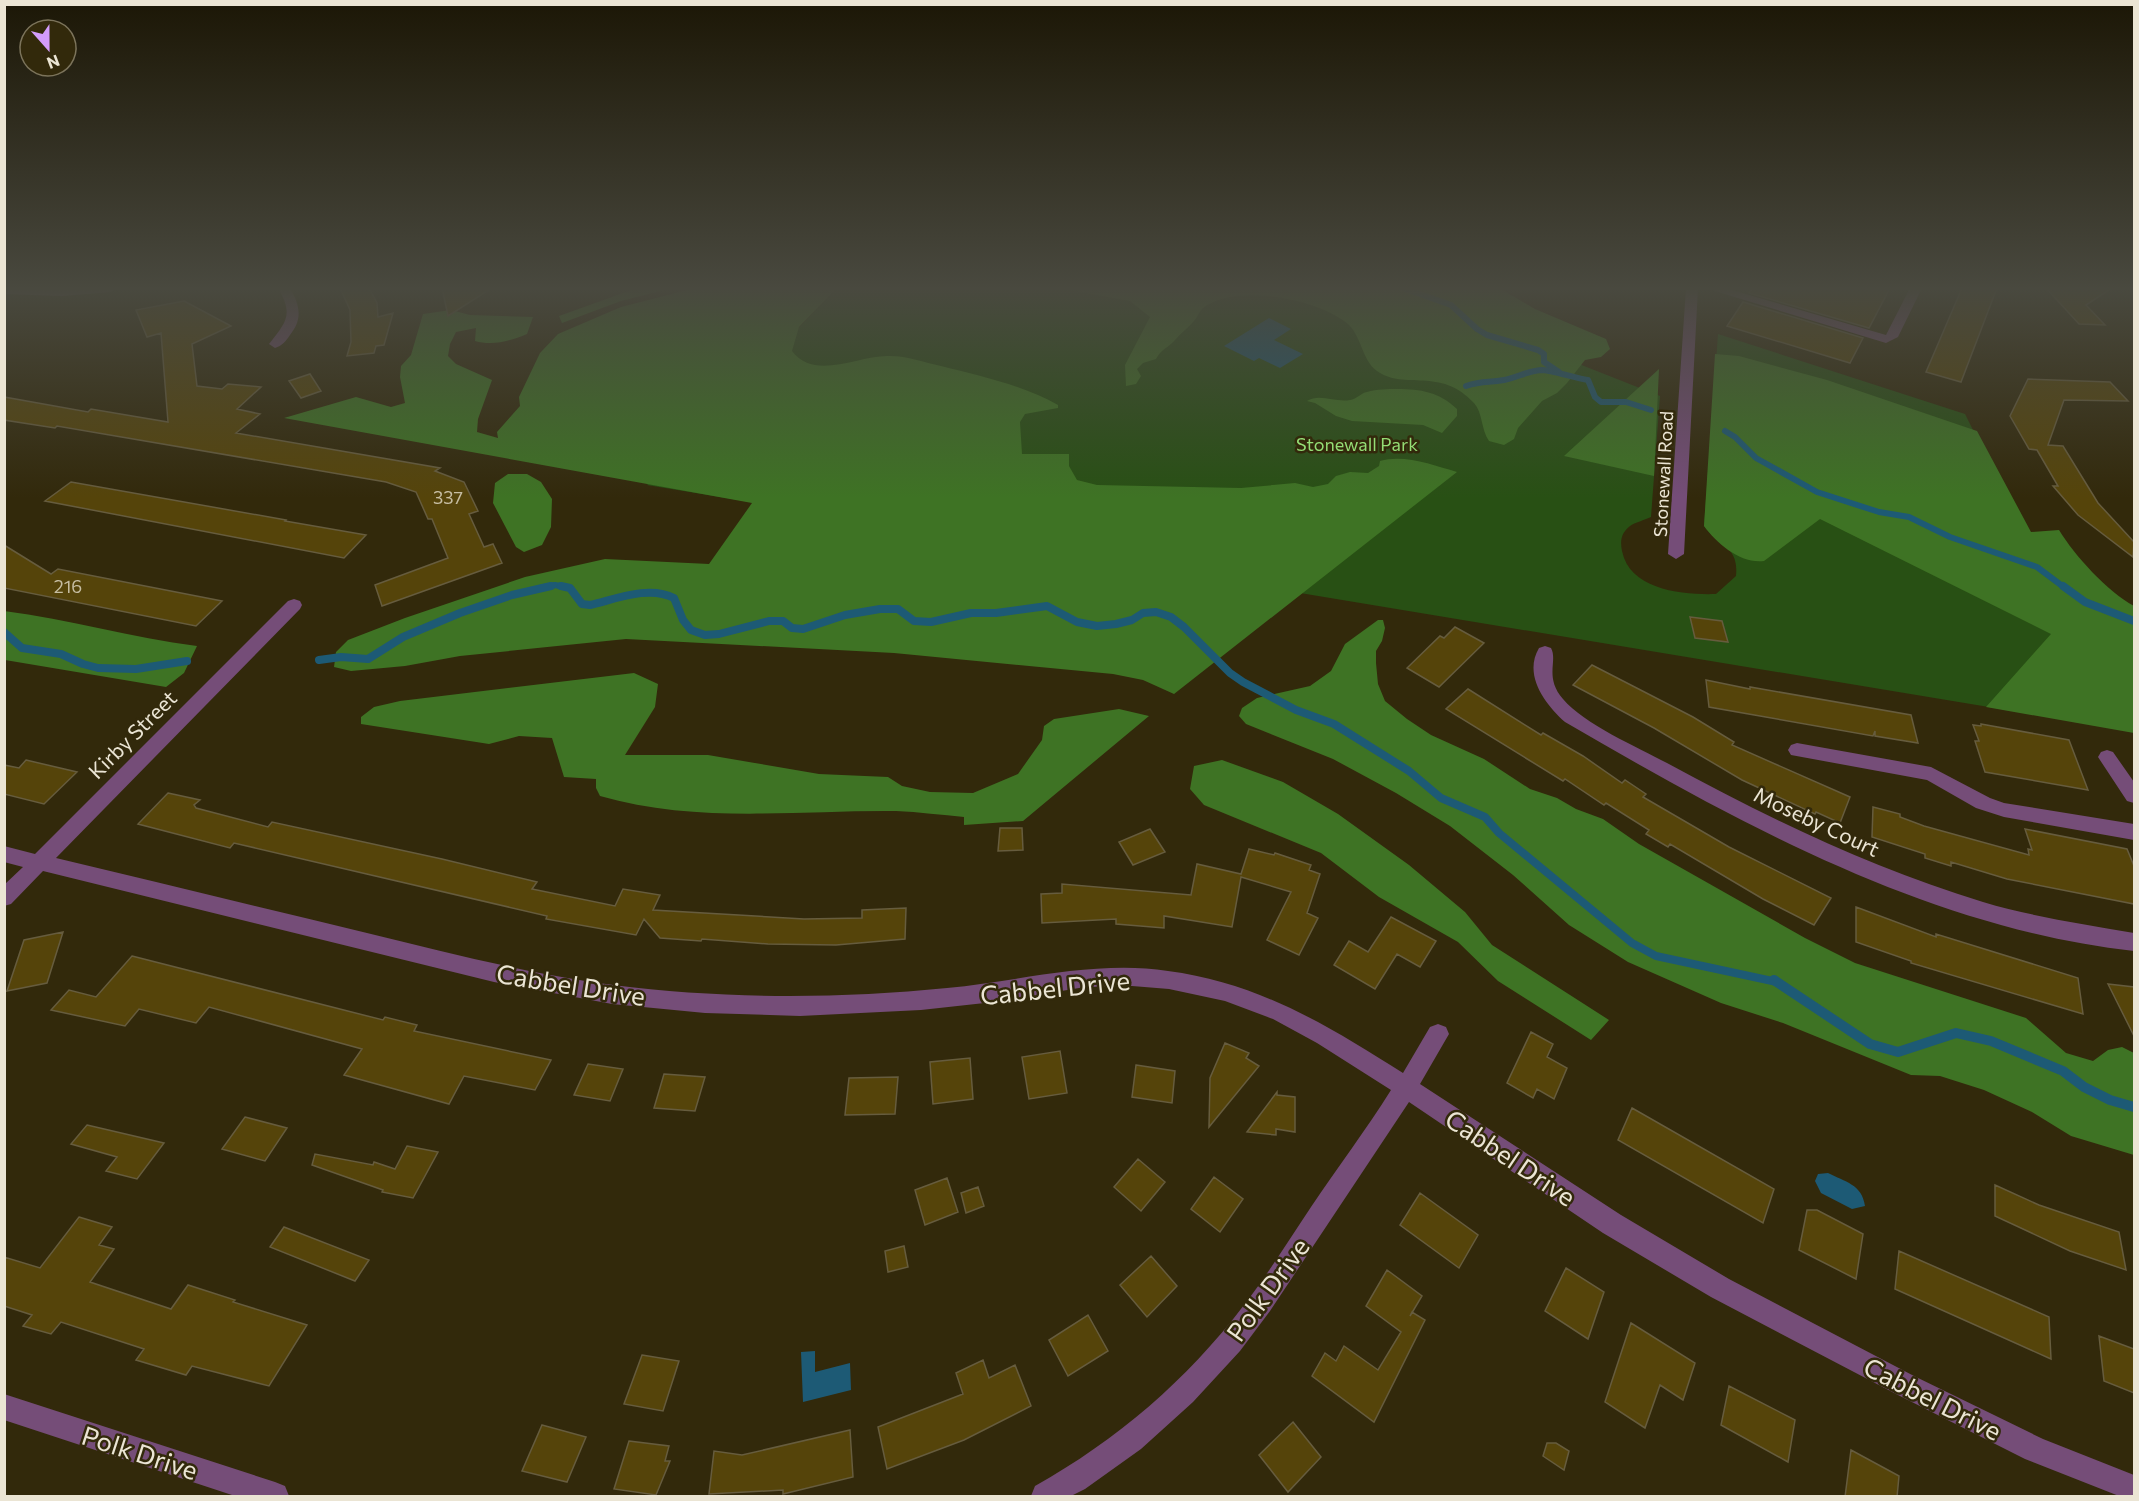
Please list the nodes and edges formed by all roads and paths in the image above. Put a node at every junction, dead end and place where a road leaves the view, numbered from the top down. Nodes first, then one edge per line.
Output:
1 (1688, 358) edge
2 (1676, 554) dead end
3 (294, 605) dead end
4 (1545, 652) dead end
5 (1797, 750) dead end
6 (2107, 757) dead end
7 (2134, 796) edge
8 (2134, 832) edge
9 (4, 854) edge
10 (39, 863) junction
11 (4, 898) edge
12 (2134, 942) edge
13 (1438, 1034) dead end
14 (1407, 1088) junction
15 (4, 1407) edge
16 (2134, 1489) edge
17 (275, 1497) edge
18 (1045, 1497) edge

1 - 2 street, Stonewall Road
3 - 10 street, Kirby Street
4 - 12 street, Moseby Court
5 - 8 street
6 - 7 street
9 - 10 street, Cabbel Drive
10 - 11 street, Kirby Street
10 - 14 street, Cabbel Drive
13 - 14 street, Polk Drive
14 - 16 street, Cabbel Drive
14 - 18 street, Polk Drive
15 - 17 street, Polk Drive

